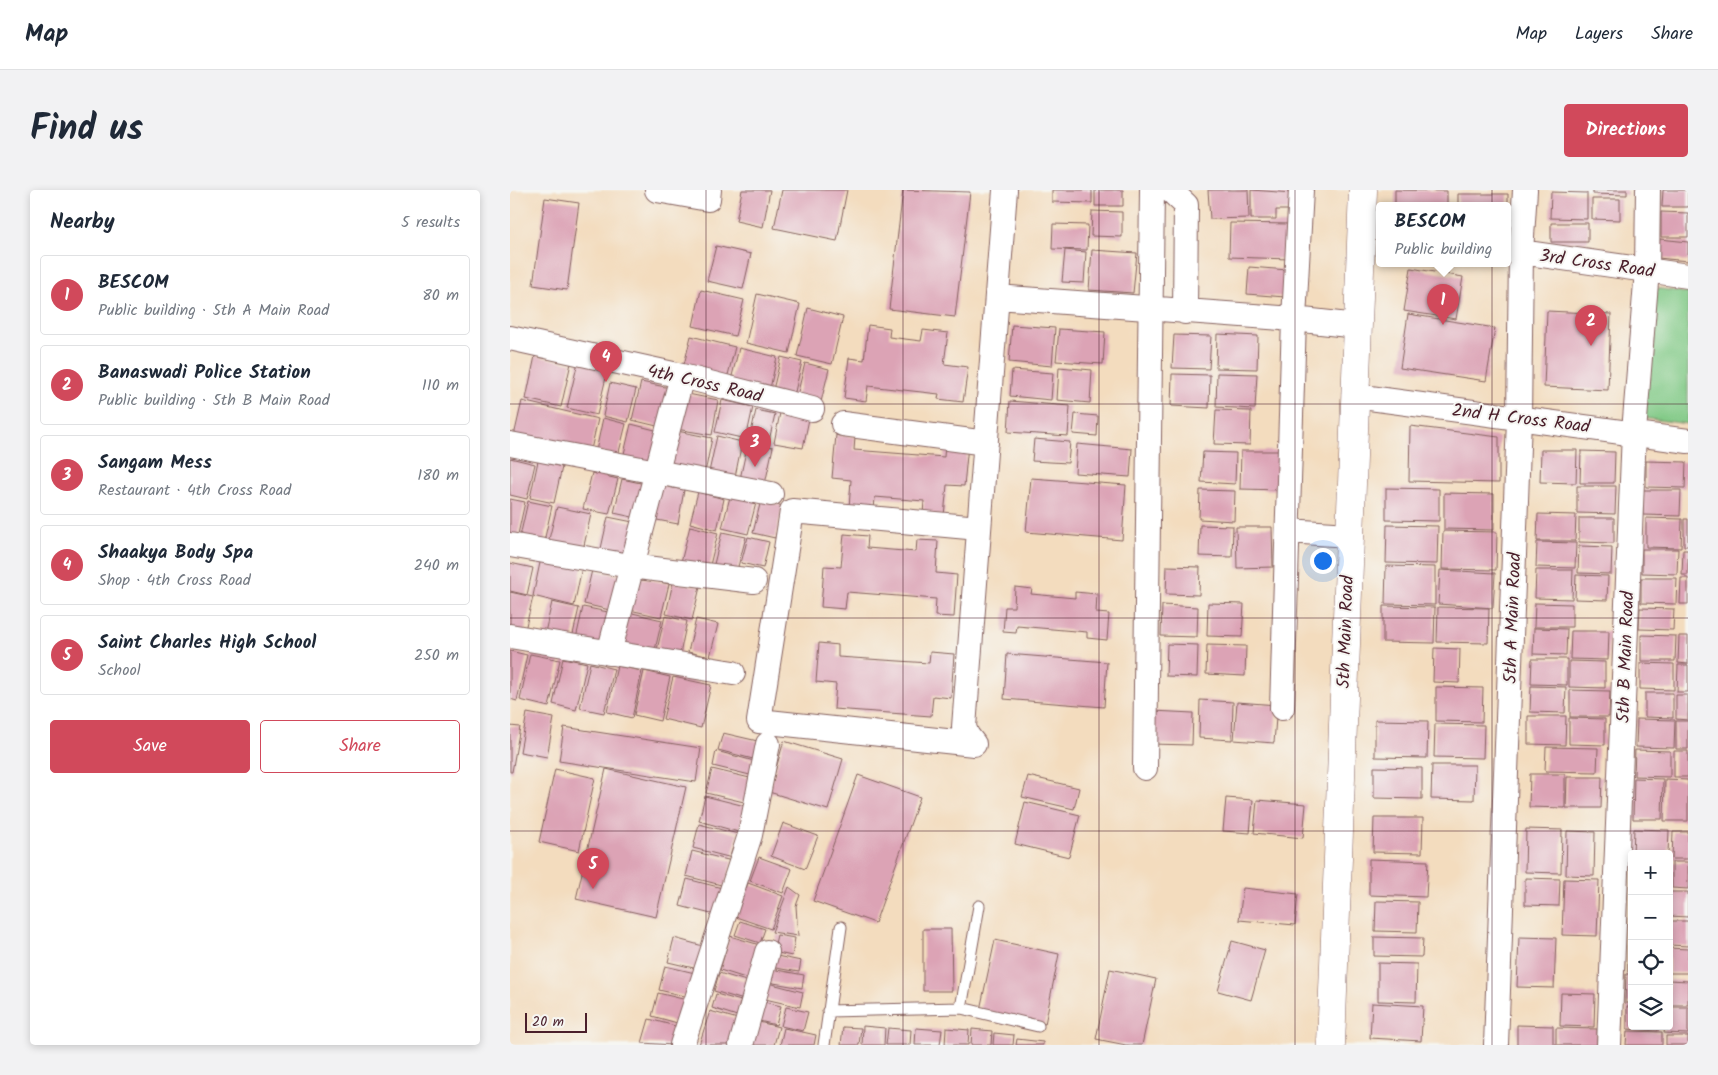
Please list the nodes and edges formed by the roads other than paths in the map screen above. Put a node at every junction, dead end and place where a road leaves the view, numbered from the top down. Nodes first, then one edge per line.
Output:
1 (657, 190) edge
2 (709, 190) edge
3 (1006, 190) edge
4 (1152, 190) edge
5 (1170, 190) edge
6 (1301, 190) edge
7 (1363, 190) edge
8 (1525, 190) edge
9 (1648, 190) edge
10 (1370, 229) edge
11 (1514, 251) edge
12 (1647, 270) junction
13 (1688, 276) edge
14 (997, 297) junction
15 (1150, 310) junction
16 (1185, 312) junction
17 (1294, 319) junction
18 (1357, 326) junction
19 (510, 338) edge
20 (682, 376) junction
21 (1355, 396) junction
22 (812, 409) dead end
23 (1519, 419) junction
24 (843, 424) dead end
25 (1634, 432) junction
26 (1688, 441) edge
27 (986, 443) junction
28 (510, 444) edge
29 (657, 474) junction
30 (771, 494) dead end
31 (980, 528) junction
32 (1288, 530) junction
33 (1349, 535) junction
34 (510, 545) edge
35 (630, 566) junction
36 (754, 580) dead end
37 (510, 636) edge
38 (609, 653) junction
39 (733, 672) dead end
40 (1282, 708) dead end
41 (768, 744) dead end
42 (1145, 768) dead end
43 (979, 906) dead end
44 (841, 927) dead end
45 (767, 952) dead end
46 (961, 1008) junction
47 (828, 1011) junction
48 (1038, 1026) dead end
49 (682, 1045) edge
50 (741, 1045) edge
51 (824, 1045) edge
52 (1331, 1045) edge
53 (1496, 1045) edge
54 (1609, 1045) edge

1 - 2 street
3 - 14 street
4 - 15 street
5 - 16 street
6 - 17 street
7 - 10 street, 5th Main Road
8 - 11 street, 5th A Main Road
9 - 12 street, 5th B Main Road
10 - 18 street, 5th Main Road
11 - 12 street, 3rd Cross Road
11 - 23 street, 5th A Main Road
12 - 13 street, 3rd Cross Road
12 - 25 street, 5th B Main Road
14 - 15 street
14 - 27 street
15 - 16 street
15 - 42 street
16 - 17 street
17 - 18 street
17 - 32 street
18 - 21 street, 5th Main Road
19 - 20 street, 4th Cross Road
20 - 22 street, 4th Cross Road
20 - 29 street
21 - 23 street, 2nd H Cross Road
21 - 33 street, 5th Main Road
23 - 25 street, 2nd H Cross Road
23 - 53 street, 5th A Main Road
24 - 27 street
25 - 26 street, 2nd H Cross Road
25 - 54 street, 5th B Main Road
27 - 31 street
28 - 29 street
29 - 30 street
29 - 35 street
31 - 31 street
32 - 33 street
32 - 40 street
33 - 52 street, 5th Main Road
34 - 35 street
35 - 36 street
35 - 38 street
37 - 38 street
38 - 39 street
41 - 49 street
43 - 46 lane
44 - 47 lane
45 - 50 street
46 - 47 lane
46 - 48 lane
47 - 51 lane

